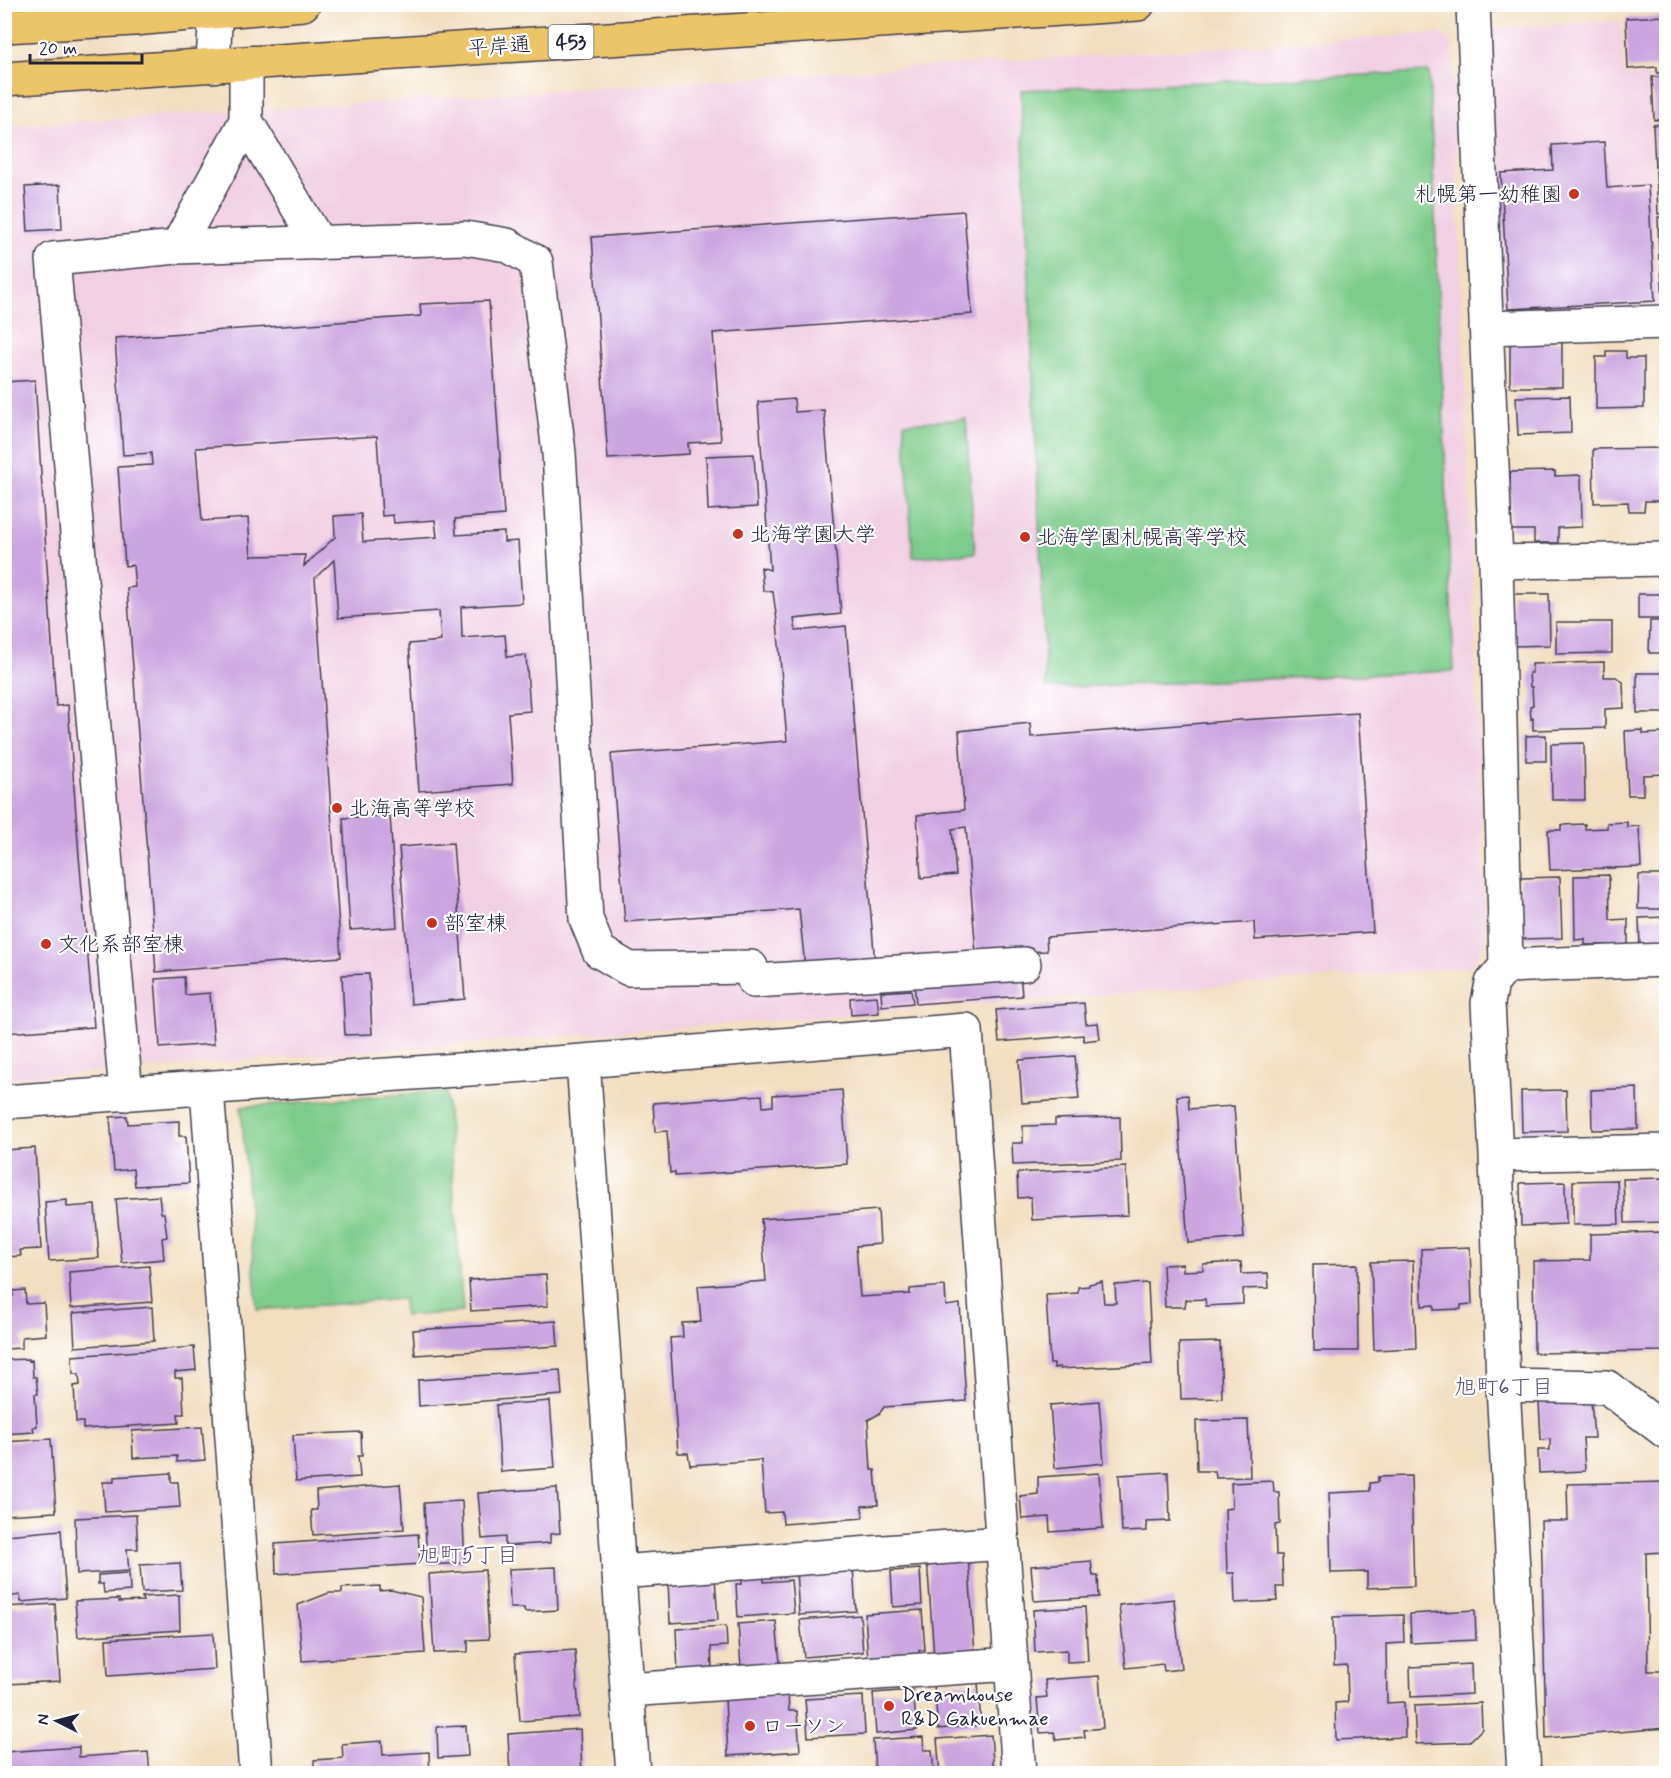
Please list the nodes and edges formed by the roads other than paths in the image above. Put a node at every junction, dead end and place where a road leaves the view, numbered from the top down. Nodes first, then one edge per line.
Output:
1 (303, 4) edge
2 (1138, 4) edge
3 (1473, 4) edge
4 (215, 8) edge
5 (4, 26) edge
6 (246, 64) junction
7 (213, 66) junction
8 (4, 79) edge
9 (246, 121) junction
10 (319, 243) junction
11 (177, 247) junction
12 (1666, 322) edge
13 (1486, 328) junction
14 (1666, 558) edge
15 (1496, 562) junction
16 (1666, 960) edge
17 (1024, 964) dead end
18 (1506, 966) junction
19 (583, 1061) junction
20 (207, 1088) junction
21 (126, 1094) junction
22 (4, 1102) edge
23 (1666, 1151) edge
24 (1496, 1155) junction
25 (1503, 1385) junction
26 (1666, 1432) edge
27 (1002, 1543) junction
28 (618, 1572) junction
29 (1011, 1664) junction
30 (627, 1690) junction
31 (256, 1773) edge
32 (633, 1773) edge
33 (1019, 1773) edge
34 (1524, 1773) edge

1 - 4 highway
2 - 6 highway, 平岸通 / 453
3 - 13 street
4 - 5 highway
4 - 7 street
6 - 7 highway, 平岸通 / 453
6 - 9 street
7 - 8 highway, 平岸通 / 453
9 - 10 street
9 - 11 street
10 - 11 street
10 - 17 street
11 - 21 street
12 - 13 street
13 - 15 street
14 - 15 street
15 - 18 street
16 - 18 street
18 - 24 street
19 - 20 street
19 - 27 street
19 - 28 street
20 - 21 street
20 - 31 street
21 - 22 street
23 - 24 street
24 - 25 street
25 - 26 street
25 - 34 street
27 - 28 street
27 - 29 street
28 - 30 street
29 - 30 street
29 - 33 street
30 - 32 street

